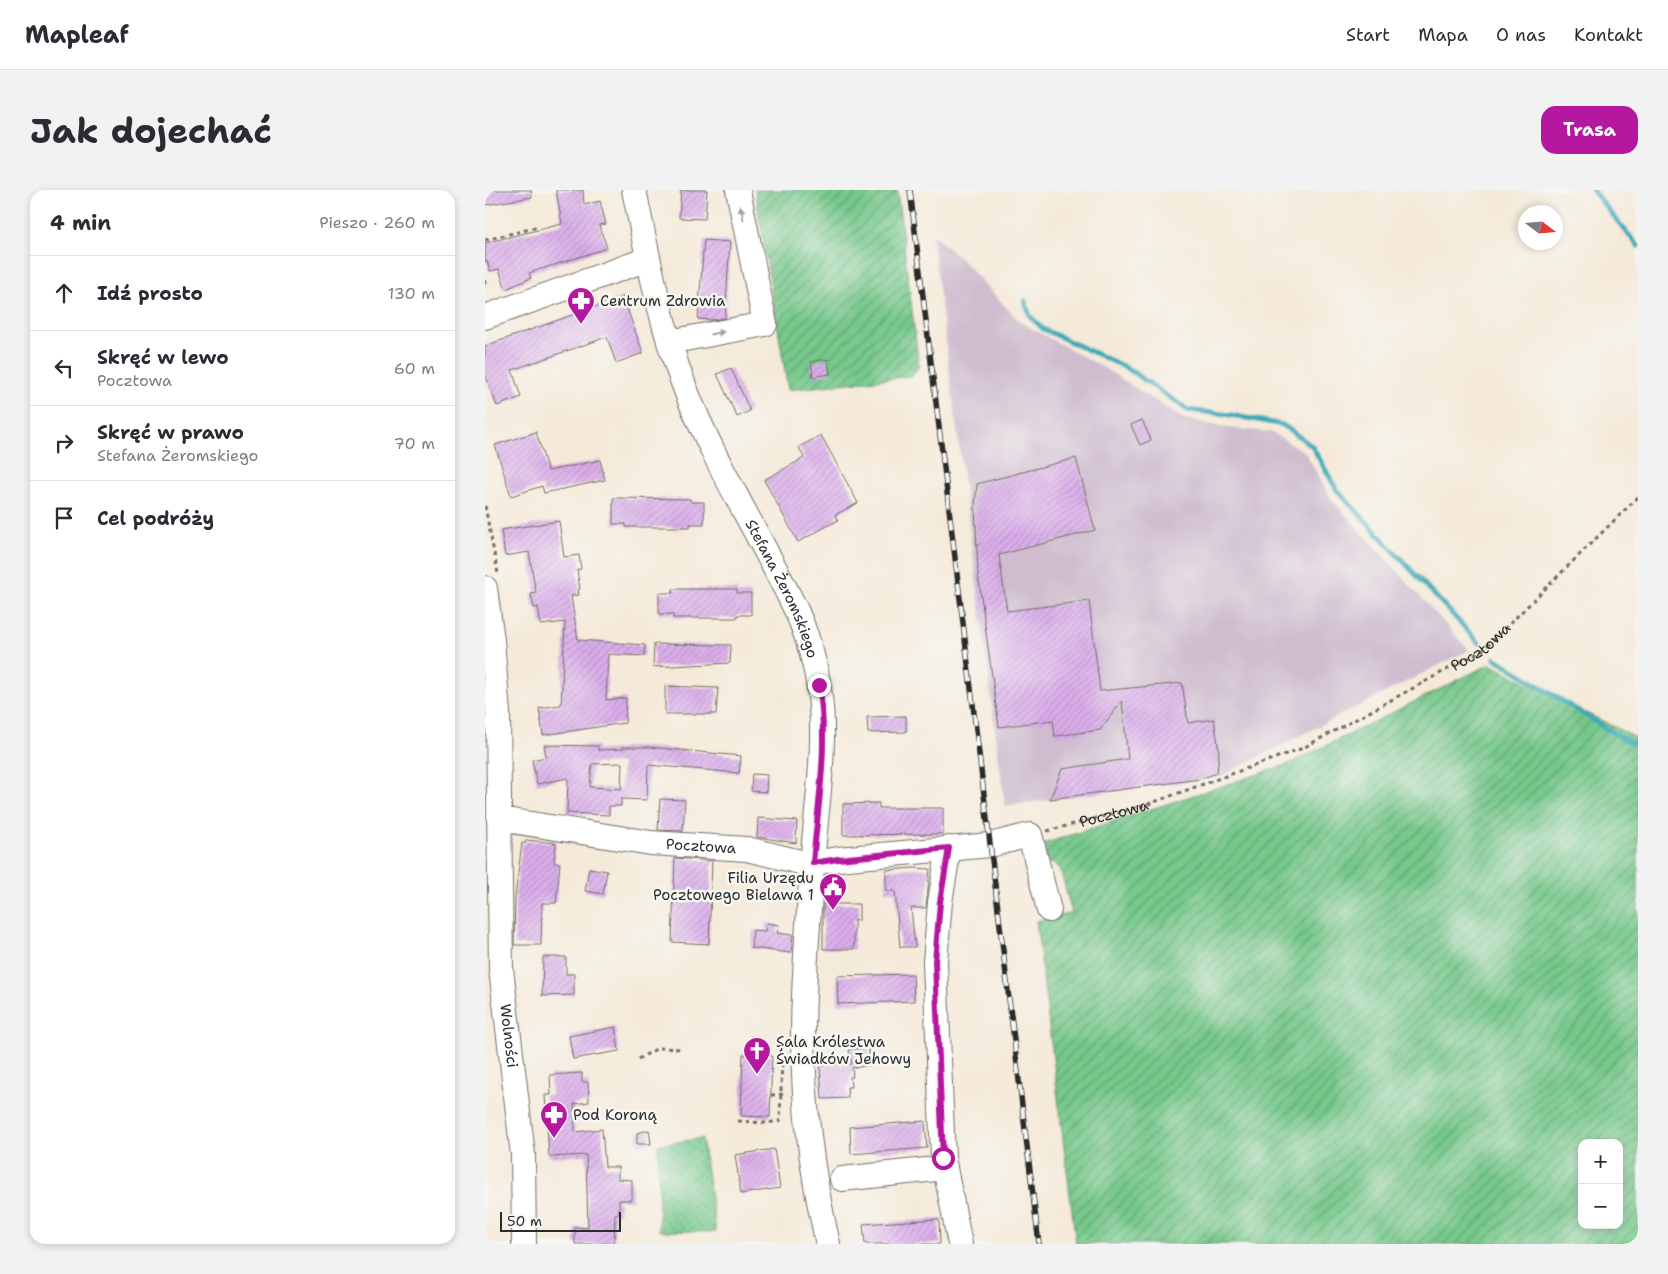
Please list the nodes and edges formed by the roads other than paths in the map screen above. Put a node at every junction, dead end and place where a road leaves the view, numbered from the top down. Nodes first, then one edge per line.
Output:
1 (634, 190) edge
2 (738, 190) edge
3 (648, 259) junction
4 (485, 317) edge
5 (669, 342) junction
6 (485, 588) edge
7 (492, 730) edge
8 (499, 819) junction
9 (949, 848) junction
10 (813, 863) junction
11 (492, 910) edge
12 (1049, 910) dead end
13 (945, 1168) junction
14 (842, 1179) dead end
15 (524, 1244) edge
16 (828, 1244) edge
17 (960, 1244) edge

1 - 3 street, Stefana Żeromskiego
5 -> 2 street
3 - 4 street
3 - 5 street, Stefana Żeromskiego
5 - 10 street, Stefana Żeromskiego
6 - 7 street, Wolności
7 - 8 street, Wolności
8 - 10 street, Pocztowa
8 - 11 street, Wolności
9 - 10 street, Pocztowa
9 - 12 street, Pocztowa
9 - 13 street
10 - 16 street, Stefana Żeromskiego
11 - 15 street, Wolności
13 - 14 street
13 - 17 street

